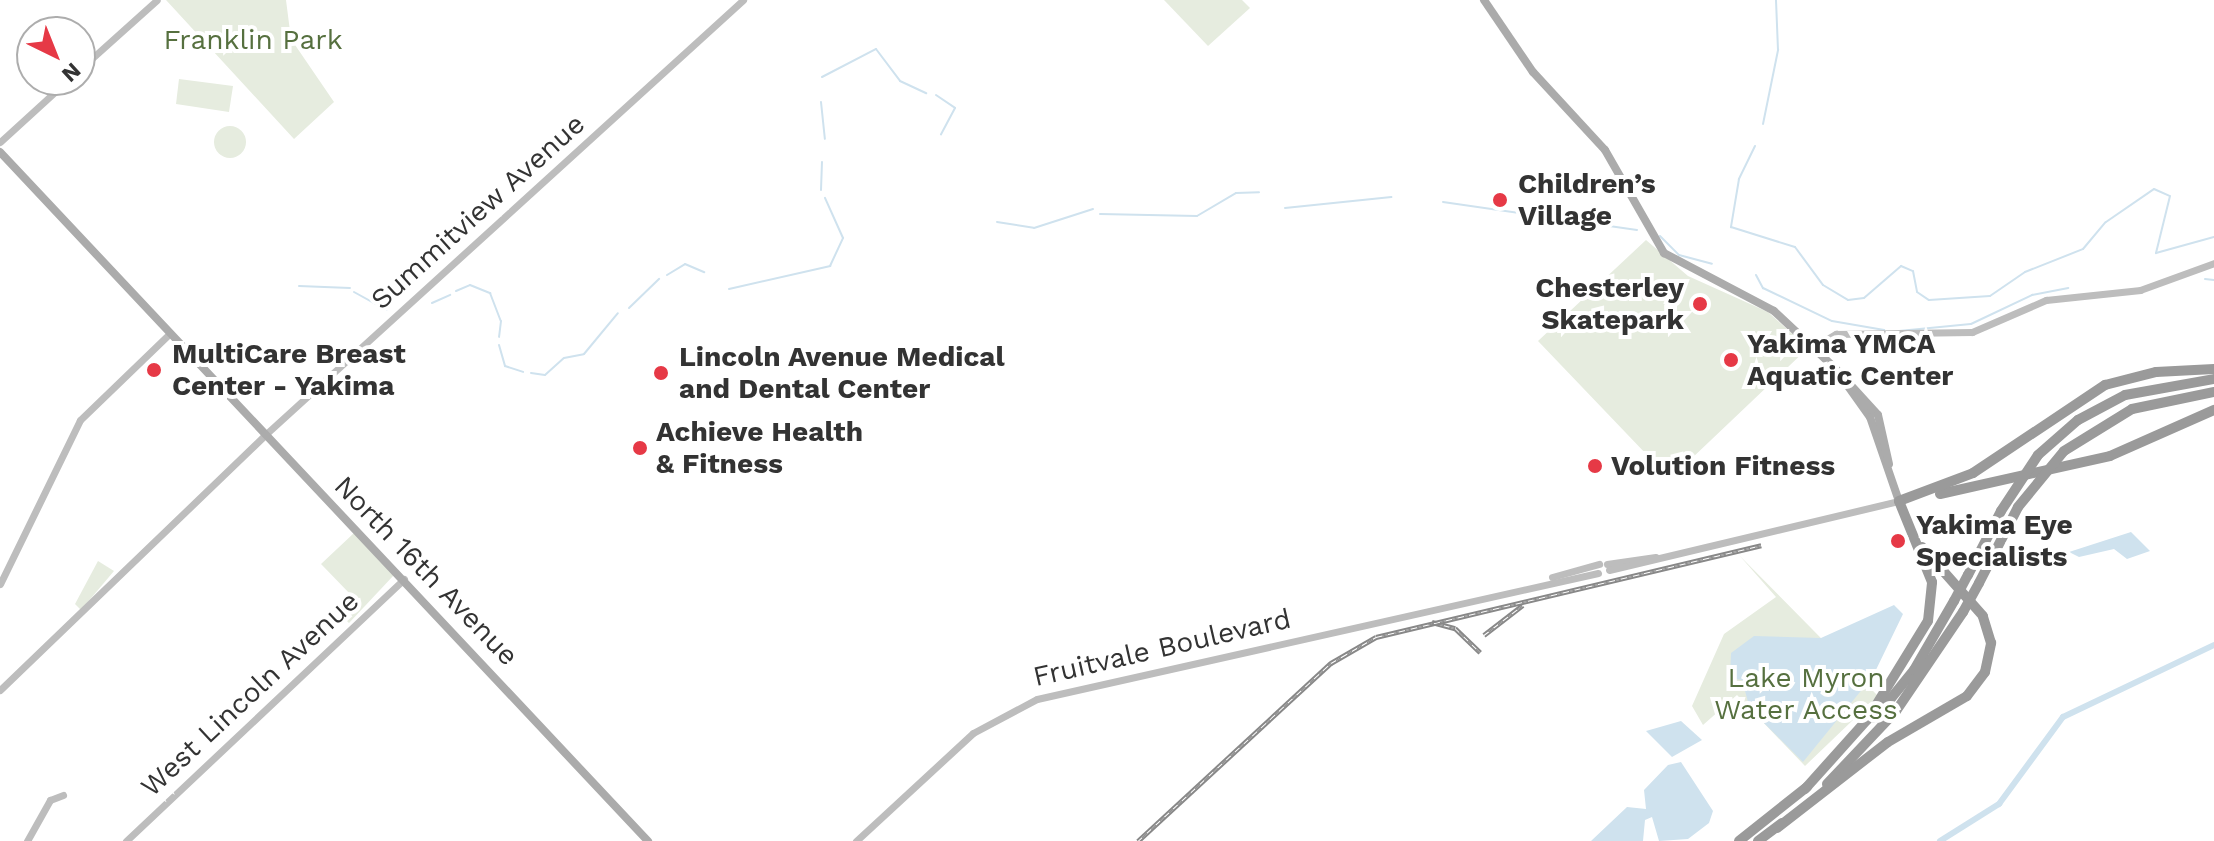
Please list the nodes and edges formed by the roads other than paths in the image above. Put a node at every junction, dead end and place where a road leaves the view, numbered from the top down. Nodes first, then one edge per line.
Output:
1 (157, 0) edge
2 (743, 0) edge
3 (1484, 0) edge
4 (96, 55) edge
5 (50, 96) edge
6 (0, 142) edge
7 (0, 152) edge
8 (2214, 263) edge
9 (170, 333) junction
10 (1814, 347) junction
11 (2214, 369) edge
12 (2214, 379) edge
13 (2214, 392) edge
14 (2214, 410) edge
15 (266, 434) junction
16 (1899, 501) junction
17 (1922, 547) junction
18 (404, 579) junction
19 (0, 584) edge
20 (0, 690) edge
21 (1805, 789) junction
22 (63, 795) dead end
23 (1777, 828) junction
24 (27, 841) edge
25 (126, 841) edge
26 (648, 841) edge
27 (856, 841) edge
28 (1739, 841) edge
29 (1758, 841) edge

1 - 4 main road
2 - 15 main road, Summitview Avenue
3 - 10 main road
5 - 6 main road
7 - 9 main road, North 16th Avenue
8 - 10 main road
9 - 15 main road, North 16th Avenue
9 - 19 main road
10 - 16 main road
11 - 16 highway
12 - 21 highway, bridge
13 - 23 highway, bridge
14 - 16 highway
15 - 18 main road, North 16th Avenue
15 - 20 main road, Summitview Avenue
16 - 17 highway
16 - 27 main road, Fruitvale Boulevard
17 - 21 highway
17 - 23 highway
18 - 25 main road, West Lincoln Avenue
18 - 26 main road, North 16th Avenue
21 - 28 highway
22 - 24 main road
23 - 29 highway

